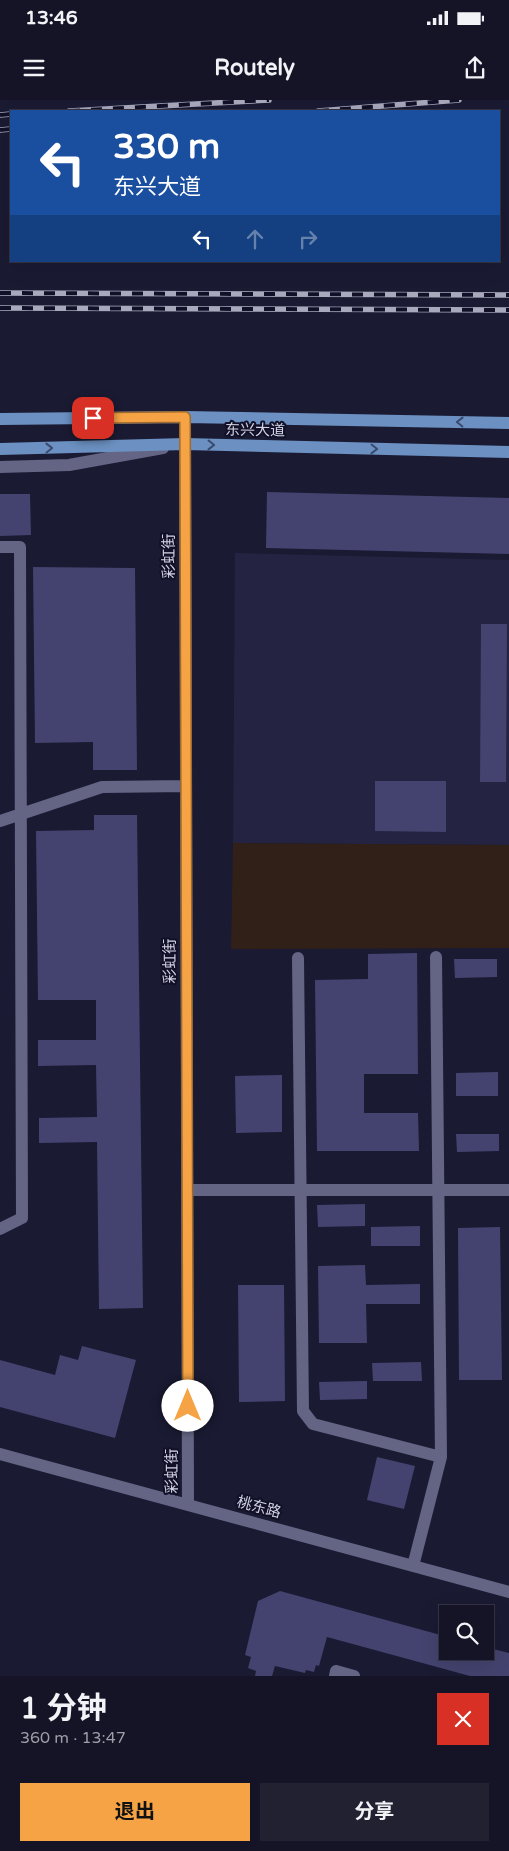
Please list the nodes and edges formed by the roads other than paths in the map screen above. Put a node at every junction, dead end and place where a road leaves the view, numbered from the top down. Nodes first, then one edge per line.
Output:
1 (185, 417) junction
2 (0, 419) edge
3 (509, 423) edge
4 (185, 444) junction
5 (0, 449) edge
6 (509, 452) edge
7 (0, 467) edge
8 (0, 548) edge
9 (186, 786) junction
10 (21, 813) junction
11 (0, 821) edge
12 (436, 957) dead end
13 (298, 958) dead end
14 (187, 1190) junction
15 (300, 1190) junction
16 (438, 1190) junction
17 (509, 1190) edge
18 (0, 1228) edge
19 (0, 1454) edge
20 (441, 1457) junction
21 (188, 1505) junction
22 (413, 1566) junction
23 (509, 1592) edge
24 (335, 1676) edge
25 (354, 1676) edge

1 - 2 main road, 东兴大道
3 -> 1 main road, 东兴大道
1 - 4 street, 彩虹街
5 -> 4 main road, 东兴大道
4 -> 6 main road, 东兴大道
4 - 7 street
4 - 9 street, 彩虹街
8 - 10 street
9 - 10 street
9 - 14 street, 彩虹街
10 - 11 street
10 - 18 street
12 - 16 street
13 - 15 street
14 - 15 street
14 - 21 street, 彩虹街
15 - 16 street
15 - 20 street
16 - 17 street
16 - 20 street
19 - 21 street, 桃东路
20 - 22 street
21 - 22 street, 桃东路
22 - 23 street, 桃东路
24 - 25 street

